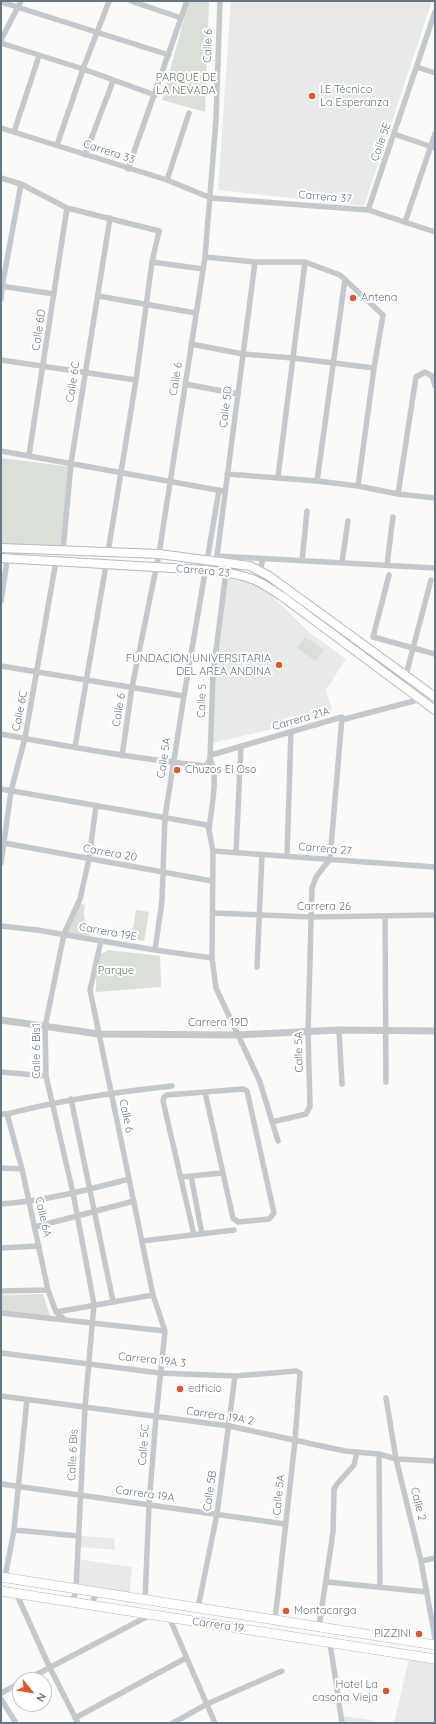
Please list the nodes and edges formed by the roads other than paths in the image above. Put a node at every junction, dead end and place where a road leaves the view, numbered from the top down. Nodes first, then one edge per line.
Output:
1 (21, 1) edge
2 (109, 1) edge
3 (131, 1) edge
4 (187, 1) edge
5 (220, 1) edge
6 (1, 2) edge
7 (17, 8) junction
8 (435, 12) edge
9 (181, 18) junction
10 (97, 33) junction
11 (1, 42) edge
12 (169, 55) junction
13 (38, 56) junction
14 (417, 67) junction
15 (83, 70) junction
16 (435, 73) edge
17 (113, 81) junction
18 (155, 95) junction
19 (189, 113) dead end
20 (1, 128) edge
21 (14, 132) junction
22 (394, 134) junction
23 (435, 134) edge
24 (57, 145) junction
25 (433, 147) edge
26 (85, 155) junction
27 (128, 169) junction
28 (1, 178) edge
29 (167, 180) junction
30 (21, 184) junction
31 (211, 198) junction
32 (67, 208) junction
33 (368, 210) junction
34 (110, 218) junction
35 (405, 222) junction
36 (435, 232) edge
37 (205, 257) junction
38 (152, 262) junction
39 (255, 262) junction
40 (305, 262) junction
41 (203, 268) junction
42 (345, 279) junction
43 (1, 287) edge
44 (54, 294) junction
45 (98, 296) junction
46 (1, 299) edge
47 (147, 304) junction
48 (196, 313) junction
49 (191, 344) junction
50 (243, 354) junction
51 (293, 358) junction
52 (1, 360) edge
53 (334, 363) junction
54 (44, 366) junction
55 (374, 368) junction
56 (85, 373) junction
57 (136, 380) junction
58 (185, 384) junction
59 (435, 386) edge
60 (238, 394) junction
61 (1, 451) edge
62 (29, 455) junction
63 (71, 463) junction
64 (121, 472) junction
65 (227, 474) junction
66 (278, 477) junction
67 (170, 481) junction
68 (317, 481) junction
69 (358, 486) junction
70 (222, 491) junction
71 (398, 494) junction
72 (435, 498) edge
73 (307, 511) dead end
74 (392, 517) dead end
75 (348, 521) dead end
76 (5, 548) edge
77 (63, 551) junction
78 (108, 552) junction
79 (159, 554) junction
80 (4, 559) edge
81 (263, 559) junction
82 (208, 560) junction
83 (56, 561) junction
84 (302, 561) junction
85 (342, 562) junction
86 (106, 565) junction
87 (387, 565) junction
88 (156, 568) junction
89 (435, 568) edge
90 (206, 570) junction
91 (260, 571) junction
92 (226, 572) junction
93 (389, 575) dead end
94 (431, 580) dead end
95 (1, 602) edge
96 (413, 648) junction
97 (435, 654) edge
98 (382, 658) junction
99 (1, 666) edge
100 (375, 666) junction
101 (37, 672) junction
102 (406, 675) junction
103 (85, 680) junction
104 (132, 687) junction
105 (184, 696) junction
106 (417, 697) junction
107 (435, 697) edge
108 (435, 710) edge
109 (342, 717) junction
110 (291, 732) junction
111 (1, 734) edge
112 (25, 738) junction
113 (241, 746) junction
114 (75, 747) junction
115 (122, 756) junction
116 (210, 757) junction
117 (173, 763) junction
118 (1, 789) edge
119 (11, 791) junction
120 (96, 806) junction
121 (165, 817) junction
122 (209, 830) junction
123 (4, 843) junction
124 (214, 851) junction
125 (236, 852) junction
126 (262, 855) junction
127 (287, 856) junction
128 (89, 859) junction
129 (330, 859) junction
130 (1, 863) edge
131 (435, 867) edge
132 (162, 872) junction
133 (212, 881) junction
134 (214, 913) junction
135 (260, 914) junction
136 (435, 915) edge
137 (385, 916) junction
138 (311, 917) junction
139 (1, 926) edge
140 (64, 934) junction
141 (101, 941) junction
142 (155, 950) junction
143 (212, 958) junction
144 (257, 967) dead end
145 (1, 1020) edge
146 (45, 1027) junction
147 (308, 1030) junction
148 (339, 1030) junction
149 (385, 1031) junction
150 (435, 1031) edge
151 (99, 1034) junction
152 (238, 1035) junction
153 (1, 1072) edge
154 (46, 1076) junction
155 (386, 1082) dead end
156 (342, 1084) dead end
157 (172, 1086) dead end
158 (111, 1092) junction
159 (204, 1092) junction
160 (71, 1099) junction
161 (52, 1103) junction
162 (4, 1114) edge
163 (272, 1122) junction
164 (278, 1141) dead end
165 (1, 1168) edge
166 (22, 1169) junction
167 (222, 1173) junction
168 (181, 1176) junction
169 (191, 1176) junction
170 (129, 1179) junction
171 (91, 1189) junction
172 (73, 1193) junction
173 (134, 1201) junction
174 (29, 1202) junction
175 (1, 1204) edge
176 (95, 1210) junction
177 (77, 1215) junction
178 (35, 1227) junction
179 (234, 1230) dead end
180 (202, 1234) junction
181 (194, 1235) junction
182 (142, 1241) junction
183 (39, 1246) junction
184 (1, 1248) edge
185 (48, 1290) junction
186 (1, 1291) edge
187 (153, 1295) junction
188 (113, 1301) junction
189 (94, 1304) junction
190 (56, 1312) junction
191 (1, 1313) edge
192 (64, 1319) junction
193 (93, 1322) junction
194 (165, 1331) junction
195 (1, 1353) edge
196 (90, 1363) junction
197 (160, 1373) junction
198 (300, 1373) joint
199 (235, 1376) junction
200 (1, 1396) edge
201 (386, 1398) dead end
202 (27, 1399) junction
203 (85, 1407) junction
204 (156, 1416) junction
205 (229, 1426) junction
206 (295, 1441) junction
207 (357, 1452) junction
208 (379, 1454) junction
209 (396, 1459) junction
210 (435, 1461) edge
211 (1, 1484) edge
212 (19, 1485) junction
213 (80, 1495) junction
214 (149, 1505) junction
215 (217, 1514) junction
216 (285, 1524) junction
217 (14, 1530) junction
218 (79, 1536) junction
219 (435, 1558) edge
220 (421, 1561) junction
221 (3, 1577) edge
222 (327, 1582) junction
223 (380, 1587) junction
224 (76, 1588) junction
225 (1, 1591) edge
226 (101, 1592) junction
227 (427, 1592) junction
228 (16, 1593) junction
229 (145, 1600) junction
230 (66, 1601) junction
231 (100, 1607) junction
232 (198, 1608) junction
233 (151, 1614) junction
234 (169, 1617) junction
235 (275, 1620) junction
236 (319, 1627) junction
237 (435, 1638) edge
238 (330, 1643) junction
239 (435, 1645) edge
240 (186, 1658) junction
241 (435, 1660) edge
242 (50, 1668) junction
243 (282, 1671) dead end
244 (42, 1672) edge
245 (12, 1687) edge
246 (1, 1693) edge
247 (1, 1699) edge
248 (207, 1704) junction
249 (77, 1720) edge
250 (16, 1723) edge
251 (173, 1723) edge
252 (215, 1723) edge
253 (342, 1723) edge

1 - 7 street
2 - 10 street
3 - 9 street
4 - 9 street
5 - 31 street, Calle 6
6 - 7 street
7 - 10 street
7 - 11 street
8 - 14 street, Calle 5E
9 - 12 street
10 - 12 street
10 - 15 street
11 - 13 street
12 - 18 street
13 - 15 street
13 - 21 street
14 - 16 street
14 - 22 street, Calle 5E
15 - 17 street
15 - 24 street
17 - 18 street
17 - 26 street
18 - 27 street
19 - 29 street
20 - 21 street, Carrera 33
21 - 24 street, Carrera 33
22 - 25 street
22 - 33 street, Calle 5E
23 - 25 street
24 - 26 street, Carrera 33
25 - 35 street
26 - 27 street, Carrera 33
27 - 29 street, Carrera 33
28 - 30 street
29 - 31 street, Carrera 33
30 - 32 street
30 - 43 street
31 - 33 street, Carrera 37
31 - 37 street, Calle 6
32 - 34 street
32 - 44 street, Calle 6D
33 - 35 street, Carrera 37
34 - 38 street
34 - 45 street, Calle 6C
35 - 36 street, Carrera 37
37 - 39 street
37 - 41 street, Calle 6
38 - 41 street
38 - 47 street
39 - 40 street
39 - 50 street, Calle 5D
40 - 42 street
40 - 51 street
41 - 48 street, Calle 6
42 - 53 street
42 - 55 street
43 - 44 street
43 - 46 street
44 - 54 street, Calle 6D
45 - 47 street
45 - 56 street, Calle 6C
47 - 48 street
47 - 57 street
48 - 49 street, Calle 6
49 - 50 street
49 - 58 street, Calle 6
50 - 51 street
50 - 60 street, Calle 5D
51 - 53 street
51 - 66 street
52 - 54 street
53 - 55 street
53 - 68 street
54 - 56 street
54 - 62 street, Calle 6D
55 - 69 street
56 - 57 street
56 - 63 street, Calle 6C
57 - 64 street
58 - 60 street
58 - 67 street, Calle 6
59 - 71 street
60 - 65 street, Calle 5D
61 - 62 street
62 - 63 street
63 - 64 street
63 - 77 street, Calle 6C
64 - 67 street
64 - 78 street
65 - 66 street
65 - 70 street, Calle 5D
66 - 68 street
67 - 70 street
67 - 79 street, Calle 6
68 - 69 street
69 - 71 street
70 - 81 street, Calle 5D
70 - 82 street, Calle 5A
71 - 72 street
73 - 84 street
74 - 87 street
75 - 85 street
76 - 77 main road, Carrera 23
76 - 80 street
77 - 78 main road, Carrera 23
78 - 79 main road, Carrera 23
79 - 82 main road, Carrera 23
79 - 88 street, Calle 6
80 - 83 main road, Carrera 23
80 - 95 street
81 - 84 street
81 - 91 street
82 - 90 street, Calle 5A
82 - 91 main road, Carrera 23
83 - 86 main road, Carrera 23
83 - 101 street, Calle 6C
84 - 85 street
85 - 87 street
86 - 88 main road, Carrera 23
86 - 103 street
87 - 89 street
88 - 90 main road, Carrera 23
88 - 104 street, Calle 6
90 - 92 main road, Carrera 23
90 - 105 street, Calle 5A
91 - 98 main road, Carrera 23
92 - 100 main road, Carrera 23
92 - 116 street, Calle 5
93 - 96 street
94 - 96 street
96 - 97 street
96 - 102 street
98 - 100 main road
98 - 102 main road, Carrera 23
99 - 101 street
100 - 106 main road, Carrera 23
101 - 103 street
101 - 112 street, Calle 6C
102 - 107 main road, Carrera 23
103 - 104 street
103 - 114 street
104 - 105 street
104 - 115 street, Calle 6
105 - 117 street, Calle 5A
106 - 108 main road, Carrera 23
106 - 109 street, Carrera 21A
109 - 110 street, Carrera 21A
109 - 129 street
110 - 113 street, Carrera 21A
110 - 127 street
111 - 112 street, Carrera 21A
112 - 114 street, Carrera 21A
112 - 119 street, Calle 6C
113 - 116 street, Carrera 21A
113 - 125 street
114 - 115 street, Carrera 21A
115 - 117 street, Carrera 21A
116 - 117 street, Carrera 21A
116 - 122 street, Calle 5
117 - 121 street, Calle 5A
118 - 119 street
119 - 120 street
119 - 123 street, Calle 6C
120 - 121 street
120 - 128 street, Calle 6 Bis1
121 - 122 street
121 - 132 street, Calle 5A
122 - 124 street, Calle 5
123 - 128 street, Carrera 20
123 - 130 street, Calle 6C
124 - 125 street, Carrera 27
124 - 133 street, Calle 5
125 - 126 street, Carrera 27
126 - 127 street, Carrera 27
126 - 135 street
127 - 129 street, Carrera 27
128 - 132 street, Carrera 20
128 - 140 street, Calle 6 Bis1
129 - 131 street, Carrera 27
129 - 138 street, Calle 5A
132 - 133 street, Carrera 20
132 - 142 street, Calle 5A
133 - 134 street, Calle 5
134 - 135 street, Carrera 26
134 - 143 street, Calle 5
135 - 138 street, Carrera 26
135 - 144 street
136 - 137 street, Carrera 26
137 - 138 street, Carrera 26
137 - 149 street
138 - 147 street, Calle 5A
139 - 140 street, Carrera 19E
140 - 141 street, Carrera 19E
140 - 146 street, Calle 6 Bis1
141 - 142 street, Carrera 19E
141 - 151 street, Calle 6
142 - 143 street, Carrera 19E
143 - 152 street, Calle 5
145 - 146 street, Carrera 19D
146 - 151 street, Carrera 19D
146 - 154 street, Calle 6 Bis1
147 - 148 street, Carrera 19D
147 - 152 street, Carrera 19D
147 - 163 street, Calle 5A
148 - 149 street, Carrera 19D
148 - 156 street
149 - 150 street, Carrera 19D
149 - 155 street
151 - 152 street, Carrera 19D
151 - 158 street, Calle 6
152 - 163 street, Calle 5
153 - 154 street
154 - 161 street, Calle 6 Bis1
157 - 158 street
158 - 160 street
158 - 170 street, Calle 6
159 - 167 street
159 - 167 street
159 - 168 street
160 - 161 street
160 - 171 street
161 - 162 street
161 - 172 street, Calle 6 Bis1
162 - 166 street, Calle 6A
163 - 164 street, Calle 5
165 - 166 street
166 - 174 street, Calle 6A
167 - 169 street
168 - 169 street
168 - 181 street
169 - 180 street
170 - 171 street
170 - 173 street, Calle 6
171 - 172 street
171 - 176 street
172 - 174 street
172 - 177 street, Calle 6 Bis1
173 - 176 street
173 - 182 street, Calle 6
174 - 175 street
174 - 178 street, Calle 6A
176 - 177 street
176 - 188 street
177 - 178 street
177 - 189 street, Calle 6 Bis1
178 - 183 street, Calle 6A
179 - 180 street
180 - 181 street
181 - 182 street
182 - 187 street, Calle 6
183 - 184 street
183 - 185 street, Calle 6A
185 - 186 street
185 - 190 street, Calle 6A
187 - 188 street
187 - 194 street, Calle 5C
188 - 189 street
189 - 190 street
189 - 193 street, Calle 6 Bis1
190 - 192 street, Calle 6A
191 - 192 street
192 - 193 street
193 - 194 street
193 - 196 street, Calle 6 Bis
194 - 197 street, Calle 5C
195 - 196 street, Carrera 19A 3
196 - 197 street, Carrera 19A 3
196 - 203 street, Calle 6 Bis
197 - 199 street, Carrera 19A 3
197 - 204 street, Calle 5C
198 - 199 street, Carrera 19A 3
198 - 206 street, Calle 5A
199 - 205 street, Calle 5B
200 - 202 street, Carrera 19A 2
201 - 209 street, Calle 2
202 - 203 street, Carrera 19A 2
202 - 212 street
203 - 204 street, Carrera 19A 2
203 - 213 street, Calle 6 Bis
204 - 205 street, Carrera 19A 2
204 - 214 street, Calle 5C
205 - 206 street, Carrera 19A 2
205 - 215 street, Calle 5B
206 - 207 street, Carrera 19A 2
206 - 216 street, Calle 5A
207 - 208 street, Carrera 19A 2
207 - 222 street
208 - 209 street, Carrera 19A 2
208 - 223 street
209 - 210 street, Carrera 19A 2
209 - 220 street, Calle 2
211 - 212 street, Carrera 19A
212 - 213 street, Carrera 19A
212 - 217 street
213 - 214 street, Carrera 19A
213 - 218 street, Calle 6 Bis
214 - 215 street, Carrera 19A
214 - 229 street, Calle 5C
215 - 216 street, Carrera 19A
215 - 232 street, Calle 5B
216 - 235 street, Calle 5A
217 - 218 street
217 - 221 street
218 - 224 street, Calle 6 Bis
219 - 220 street
220 - 227 street, Calle 2
221 - 224 highway, Carrera 19
222 - 223 street
222 - 236 street
223 - 227 street
224 - 226 highway, Carrera 19
224 - 230 street
225 - 228 highway, Carrera 19
226 - 229 highway, Carrera 19
226 - 231 street
227 - 237 street, Calle 2
228 - 230 highway, Carrera 19
228 - 242 street
229 - 232 highway, Carrera 19
230 - 231 highway, Carrera 19
231 - 233 highway, Carrera 19
232 - 235 highway, Carrera 19
233 - 234 highway, Carrera 19
233 - 242 street
234 - 238 highway, Carrera 19
234 - 240 street
235 - 236 highway, Carrera 19
236 - 239 highway, Carrera 19
238 - 241 highway, Carrera 19
238 - 253 street
240 - 248 street
240 - 249 street
242 - 244 street
242 - 249 street
243 - 248 street
245 - 246 street
247 - 250 street
248 - 251 street
248 - 252 street

